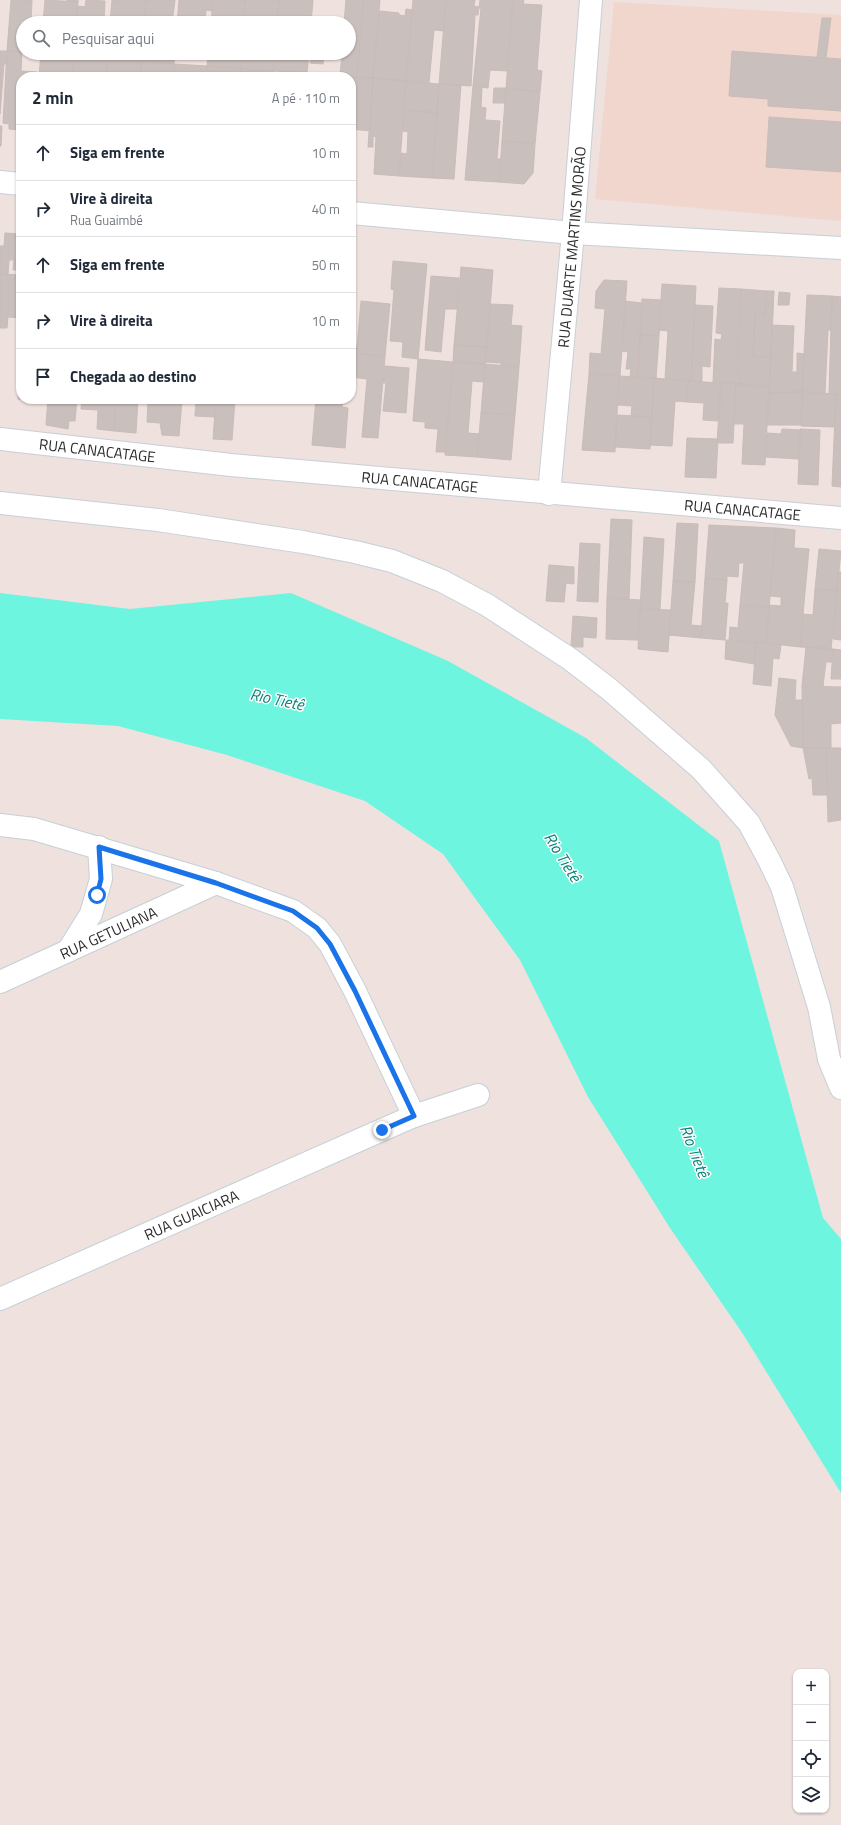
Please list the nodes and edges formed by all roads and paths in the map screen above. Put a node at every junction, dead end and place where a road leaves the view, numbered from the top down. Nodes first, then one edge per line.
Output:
1 (591, 0) edge
2 (0, 182) edge
3 (16, 184) edge
4 (356, 213) edge
5 (572, 233) junction
6 (841, 248) edge
7 (0, 439) edge
8 (548, 494) junction
9 (0, 503) edge
10 (841, 518) edge
11 (0, 825) edge
12 (99, 847) junction
13 (216, 883) junction
14 (68, 951) junction
15 (0, 982) edge
16 (841, 1088) edge
17 (478, 1095) dead end
18 (414, 1116) junction
19 (0, 1299) edge

1 - 5 street, RUA DUARTE MARTINS MORÃO
2 - 3 street
4 - 5 street
5 - 6 street
5 - 8 street, RUA DUARTE MARTINS MORÃO
7 - 8 street, RUA CANACATAGE
8 - 10 street, RUA CANACATAGE
9 - 16 street
11 - 12 street
12 - 13 street
12 - 14 street
13 - 14 street, RUA GETULIANA
13 - 18 street
14 - 15 street, RUA GETULIANA
17 - 18 street, RUA GUAICIARA
18 - 19 street, RUA GUAICIARA

